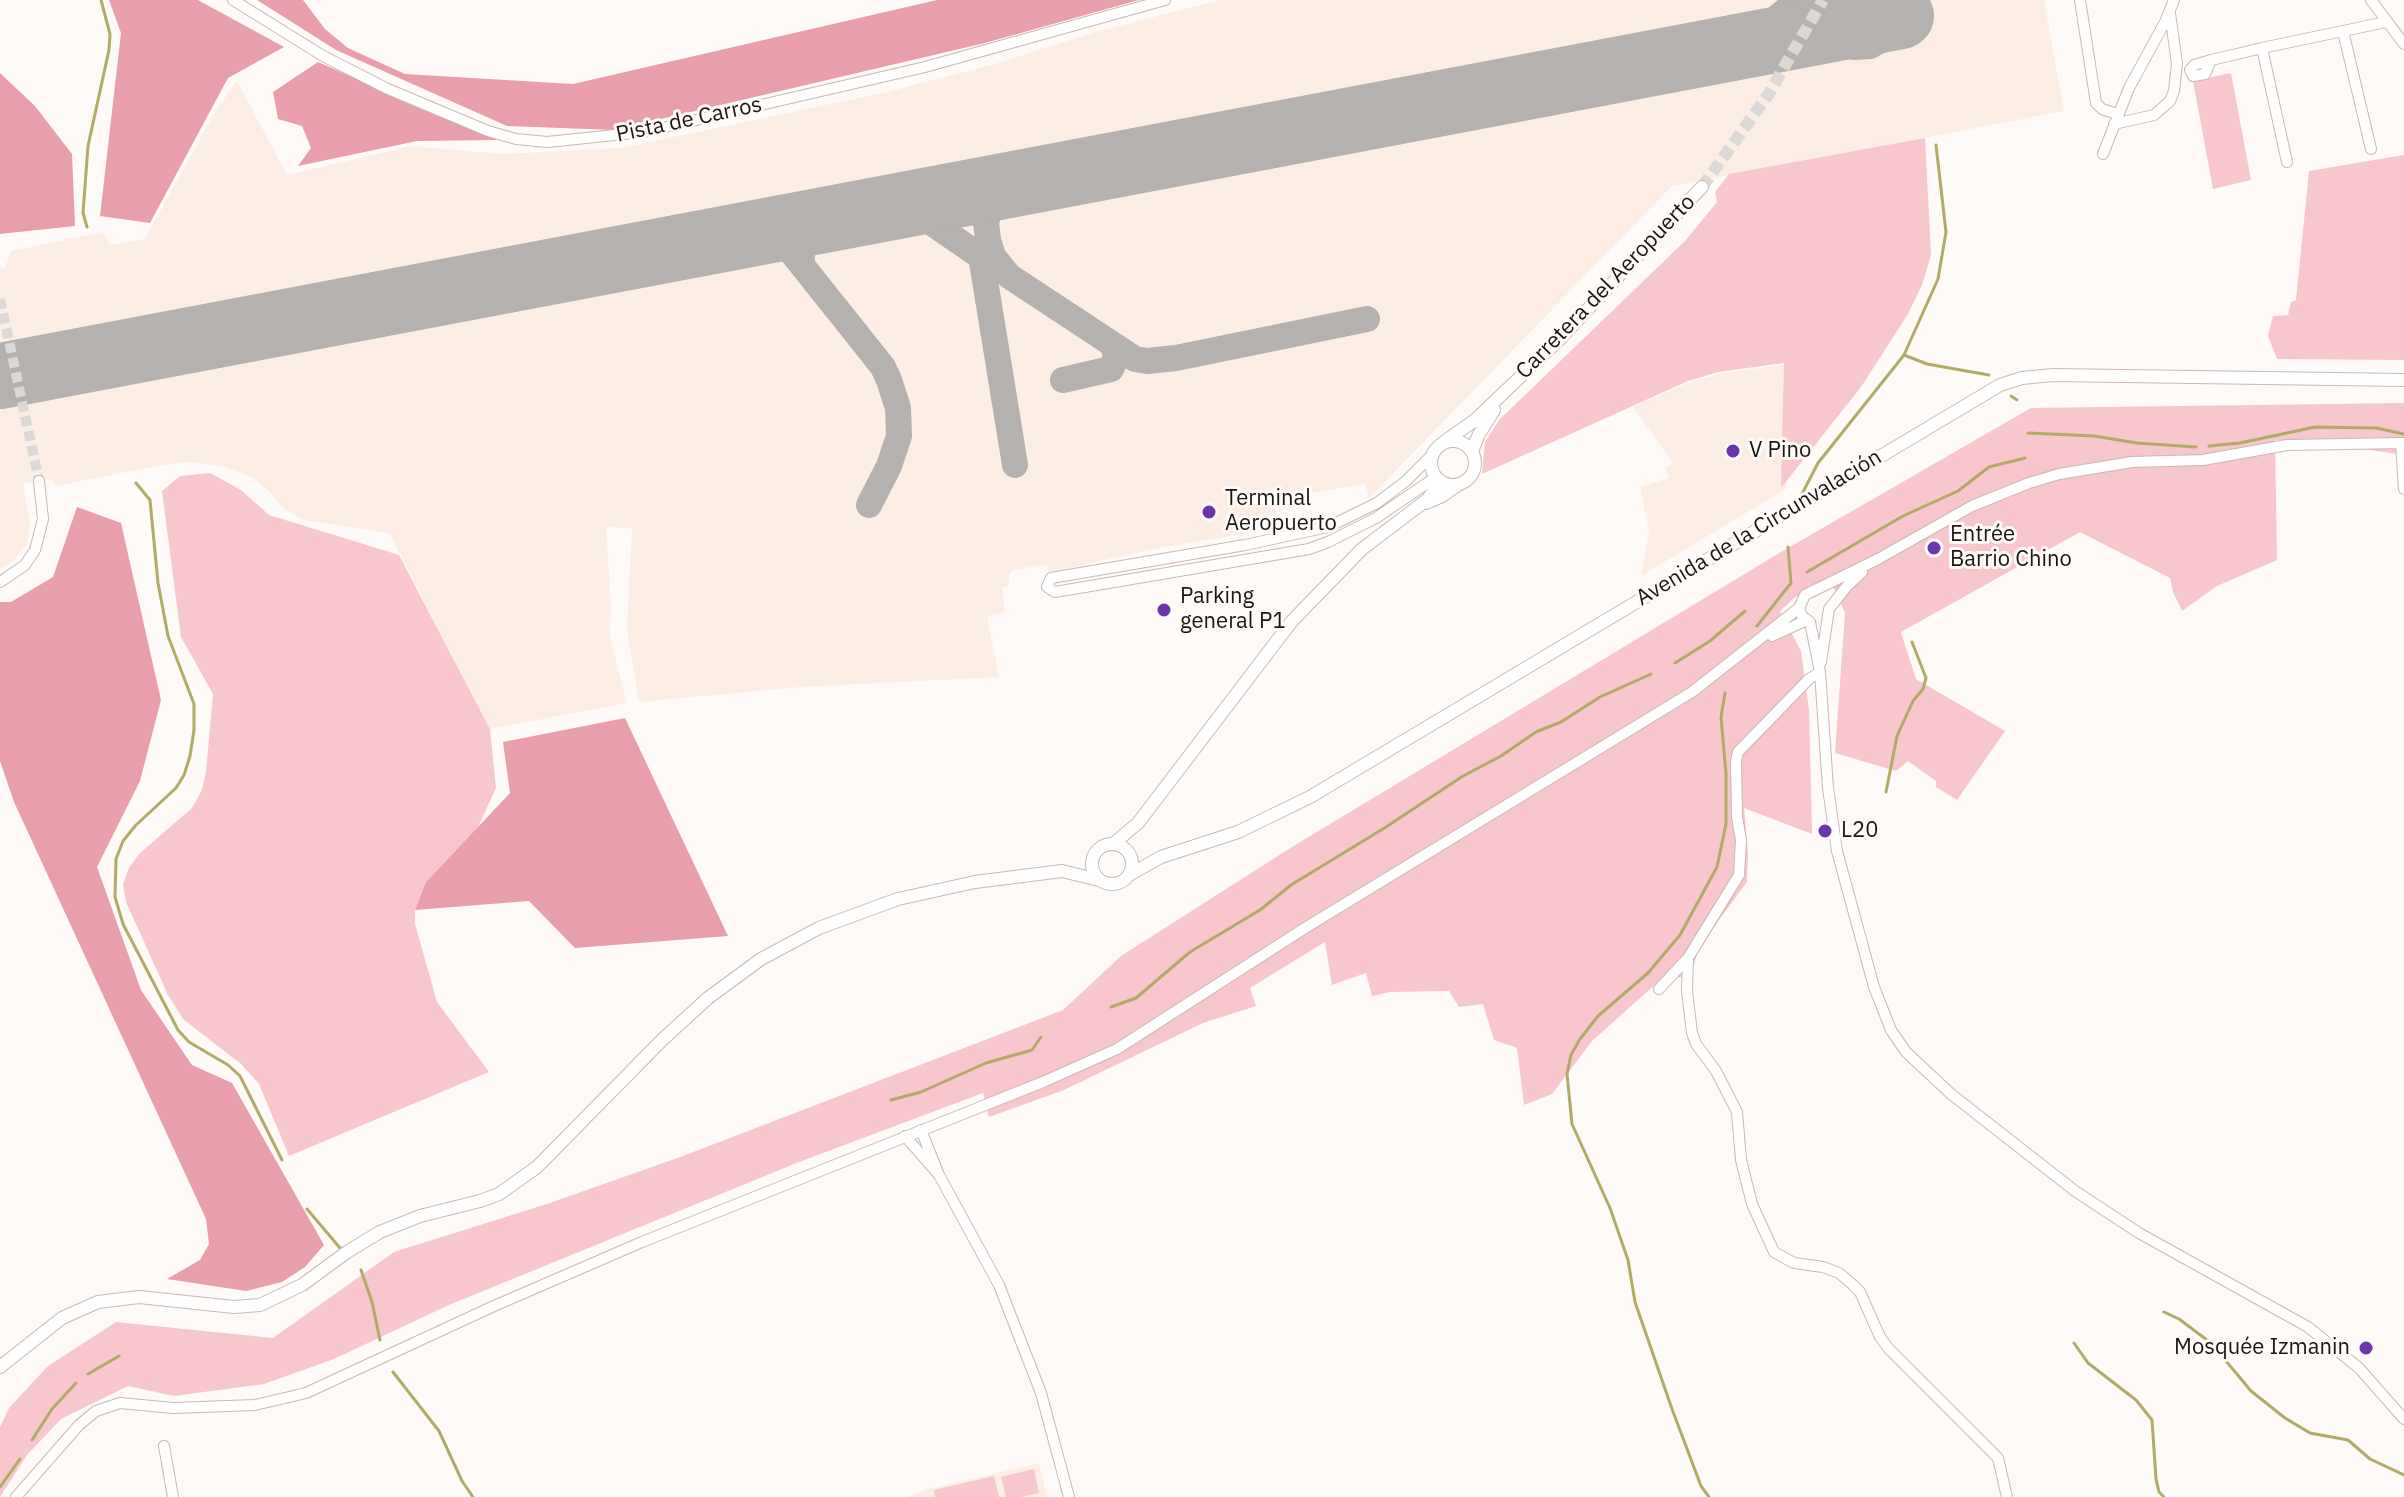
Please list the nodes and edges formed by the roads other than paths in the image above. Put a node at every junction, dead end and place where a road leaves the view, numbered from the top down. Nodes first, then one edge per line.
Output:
1 (233, 0) edge
2 (1165, 0) edge
3 (2080, 0) edge
4 (2371, 0) edge
5 (2172, 6) edge
6 (2386, 22) junction
7 (2343, 31) junction
8 (2404, 44) edge
9 (2262, 48) junction
10 (2211, 60) dead end
11 (2116, 119) junction
12 (2371, 149) dead end
13 (2103, 154) dead end
14 (2287, 162) dead end
15 (1702, 187) tunnel mouth
16 (2404, 380) edge
17 (1510, 388) junction
18 (1444, 442) junction
19 (2403, 443) edge
20 (1472, 451) junction
21 (1432, 455) junction
22 (1438, 479) junction
23 (39, 481) tunnel mouth
24 (1459, 484) junction
25 (2404, 489) edge
26 (1423, 504) junction
27 (1269, 540) junction
28 (1194, 554) junction
29 (1272, 555) junction
30 (1878, 559) junction
31 (1114, 567) junction
32 (1196, 567) junction
33 (1118, 581) junction
34 (0, 582) edge
35 (1814, 592) junction
36 (1799, 608) junction
37 (1828, 612) junction
38 (1808, 621) junction
39 (1754, 646) junction
40 (1820, 672) junction
41 (1138, 823) junction
42 (1113, 844) junction
43 (1095, 853) junction
44 (1129, 853) junction
45 (1161, 857) junction
46 (1062, 871) junction
47 (1129, 875) junction
48 (1099, 880) junction
49 (1688, 958) junction
50 (1659, 989) dead end
51 (921, 1130) junction
52 (905, 1136) junction
53 (939, 1175) junction
54 (0, 1367) edge
55 (2404, 1419) edge
56 (164, 1446) dead end
57 (16, 1497) edge
58 (173, 1497) edge
59 (1069, 1497) edge
60 (2007, 1497) edge

1 - 2 street, Pista de Carros
3 - 11 street
4 - 6 street
5 - 11 street
5 - 11 street
6 - 7 street
6 - 8 street
7 - 9 street
7 - 12 street
9 - 10 street
9 - 14 street
11 - 13 street
15 - 17 main road, Carretera del Aeropuerto
16 - 45 main road, Avenida de la Circunvalación
17 - 18 main road, Carretera del Aeropuerto
17 - 20 main road, Carretera del Aeropuerto
18 - 20 main road
18 - 21 main road
19 - 25 street
19 - 30 street
20 - 24 main road
21 - 22 main road
21 - 27 street
22 - 24 main road
22 - 26 main road
22 - 29 street
23 - 34 street
24 - 26 main road
26 - 41 main road
27 - 28 street
27 - 29 street
28 - 31 street
28 - 32 street
29 - 32 street
30 - 35 street
30 - 37 street
31 - 33 street
31 - 33 street
32 - 33 street
35 - 36 street
35 - 37 street
36 - 38 street
36 - 39 street
37 - 38 street
37 - 40 street
38 - 39 street
38 - 40 street
39 - 51 street
40 - 49 street
40 - 55 street
41 - 42 main road
41 - 44 main road
42 - 43 main road
42 - 44 main road
43 - 46 main road
43 - 48 main road
44 - 45 main road
44 - 47 main road
45 - 47 main road
46 - 48 main road
46 - 54 main road
47 - 48 main road
49 - 50 street
49 - 60 street
51 - 52 street
51 - 53 street
52 - 53 street
52 - 57 street
53 - 59 street
56 - 58 street

